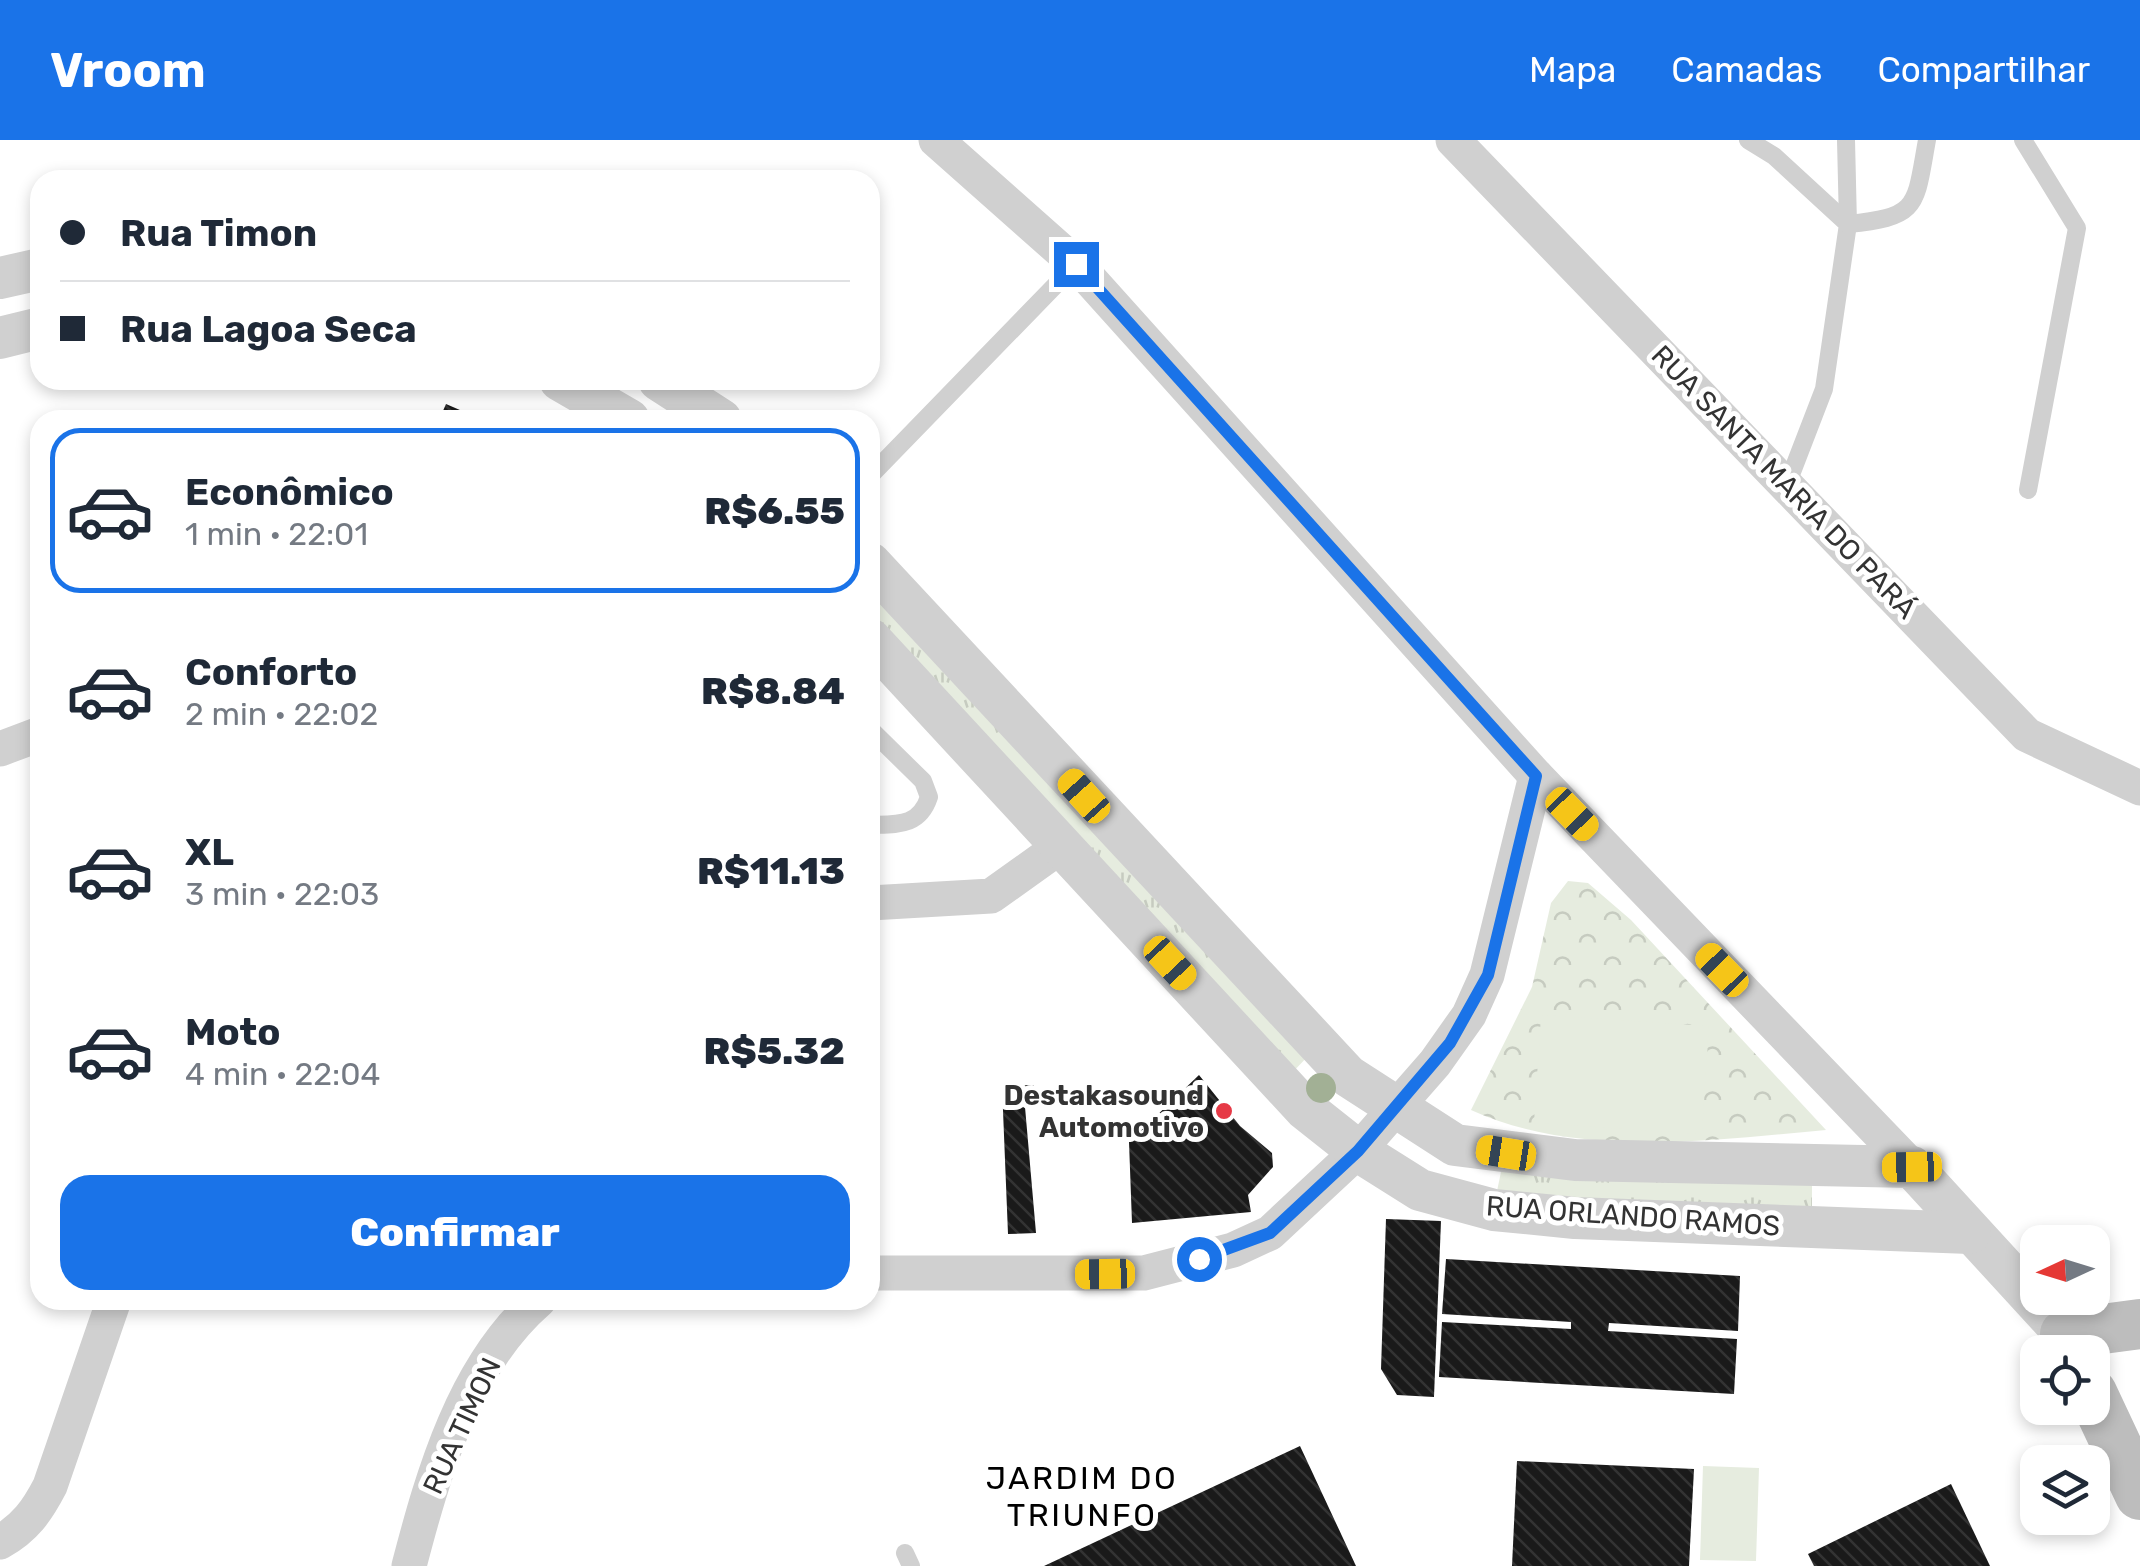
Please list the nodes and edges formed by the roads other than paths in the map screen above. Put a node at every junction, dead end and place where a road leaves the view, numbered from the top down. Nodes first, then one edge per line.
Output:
1 (936, 140) edge
2 (1453, 140) edge
3 (1748, 140) edge
4 (1846, 140) edge
5 (1927, 140) edge
6 (2022, 140) edge
7 (1848, 224) junction
8 (1076, 264) junction
9 (30, 271) edge
10 (0, 278) edge
11 (30, 330) edge
12 (0, 338) edge
13 (577, 390) edge
14 (674, 390) edge
15 (612, 410) edge
16 (706, 410) edge
17 (880, 466) edge
18 (1787, 486) junction
19 (2028, 490) dead end
20 (880, 574) edge
21 (880, 651) edge
22 (30, 738) edge
23 (880, 739) edge
24 (0, 749) edge
25 (1536, 776) junction
26 (2140, 788) edge
27 (880, 824) edge
28 (1061, 846) junction
29 (880, 902) edge
30 (1394, 1110) junction
31 (1358, 1151) junction
32 (1912, 1167) junction
33 (1970, 1233) junction
34 (880, 1273) edge
35 (111, 1310) edge
36 (528, 1310) edge
37 (2140, 1324) edge
38 (2062, 1335) edge
39 (2099, 1335) edge
40 (2107, 1425) edge
41 (2140, 1495) edge
42 (0, 1542) edge
43 (409, 1566) edge

1 - 8 street
2 - 18 street, RUA SANTA MARIA DO PARÁ
3 - 7 lane
4 - 7 lane
5 - 7 lane
6 - 19 lane
7 - 18 lane
8 - 17 lane
8 - 25 street
9 - 10 street
11 - 12 street
13 - 15 street
14 - 16 street
18 - 26 street, RUA SANTA MARIA DO PARÁ
20 - 30 street, RUA ORLANDO RAMOS
21 - 28 street, RUA ORLANDO RAMOS
22 - 24 street
23 - 27 lane
25 - 30 street
25 - 32 street
28 - 29 street
28 - 31 street, RUA ORLANDO RAMOS
30 - 31 street
30 - 32 street, RUA ORLANDO RAMOS
31 - 33 street, RUA ORLANDO RAMOS
31 - 34 street
32 - 33 street
33 - 38 street
35 - 42 street
36 - 43 street, RUA TIMON
37 - 39 main road
40 - 41 main road

